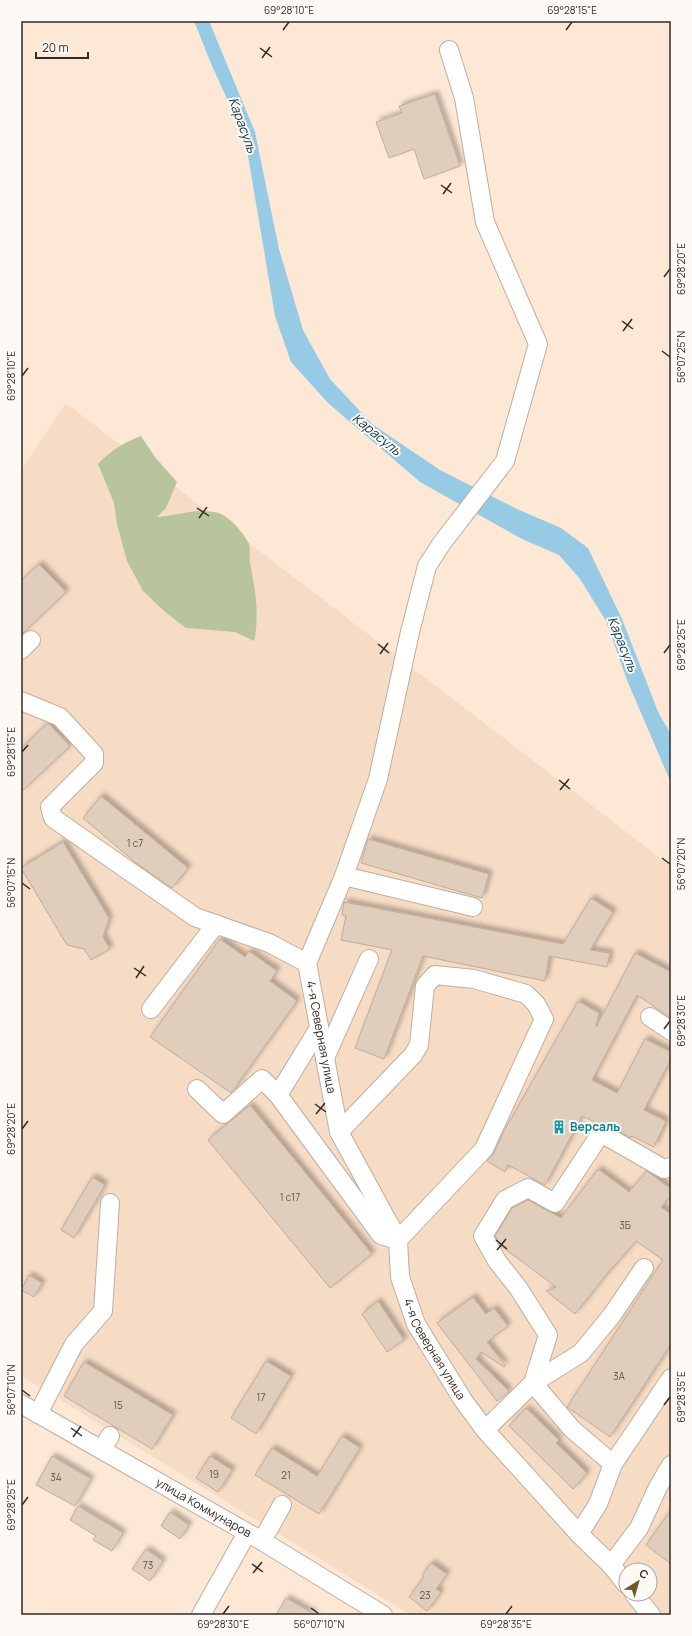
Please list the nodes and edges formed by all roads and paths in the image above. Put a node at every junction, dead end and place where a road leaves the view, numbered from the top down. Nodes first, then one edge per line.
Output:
1 (449, 50) dead end
2 (21, 701) edge
3 (344, 876) junction
4 (473, 907) dead end
5 (216, 924) junction
6 (369, 959) dead end
7 (307, 963) junction
8 (151, 1010) dead end
9 (650, 1017) dead end
10 (319, 1028) junction
11 (671, 1031) edge
12 (325, 1058) junction
13 (198, 1089) dead end
14 (278, 1095) junction
15 (339, 1132) junction
16 (669, 1170) edge
17 (110, 1203) dead end
18 (398, 1240) junction
19 (644, 1268) dead end
20 (671, 1378) edge
21 (533, 1383) junction
22 (21, 1404) edge
23 (38, 1414) junction
24 (485, 1430) junction
25 (613, 1464) junction
26 (671, 1465) edge
27 (282, 1505) dead end
28 (579, 1534) junction
29 (255, 1537) junction
30 (611, 1566) junction
31 (618, 1574) edge
32 (640, 1602) edge
33 (648, 1613) edge
34 (201, 1615) edge
35 (383, 1615) edge

1 - 3 street
2 - 5 street
3 - 4 street
3 - 7 street
5 - 7 street
5 - 8 street
6 - 12 street
7 - 10 street, 4-я Северная улица
9 - 11 street
10 - 12 street, 4-я Северная улица
10 - 14 street
12 - 15 street, 4-я Северная улица
13 - 14 street
14 - 18 street
15 - 18 street, 4-я Северная улица
15 - 18 street
16 - 21 street
17 - 23 street
18 - 24 street, 4-я Северная улица
19 - 21 street
20 - 25 street
21 - 24 street
21 - 25 street
22 - 23 street, улица Коммунаров
23 - 29 street, улица Коммунаров
24 - 28 street, 4-я Северная улица
25 - 28 street
26 - 30 street
27 - 29 street
28 - 30 street, 4-я Северная улица
29 - 34 street
29 - 35 street, улица Коммунаров
30 - 31 street, 4-я Северная улица
32 - 33 street

